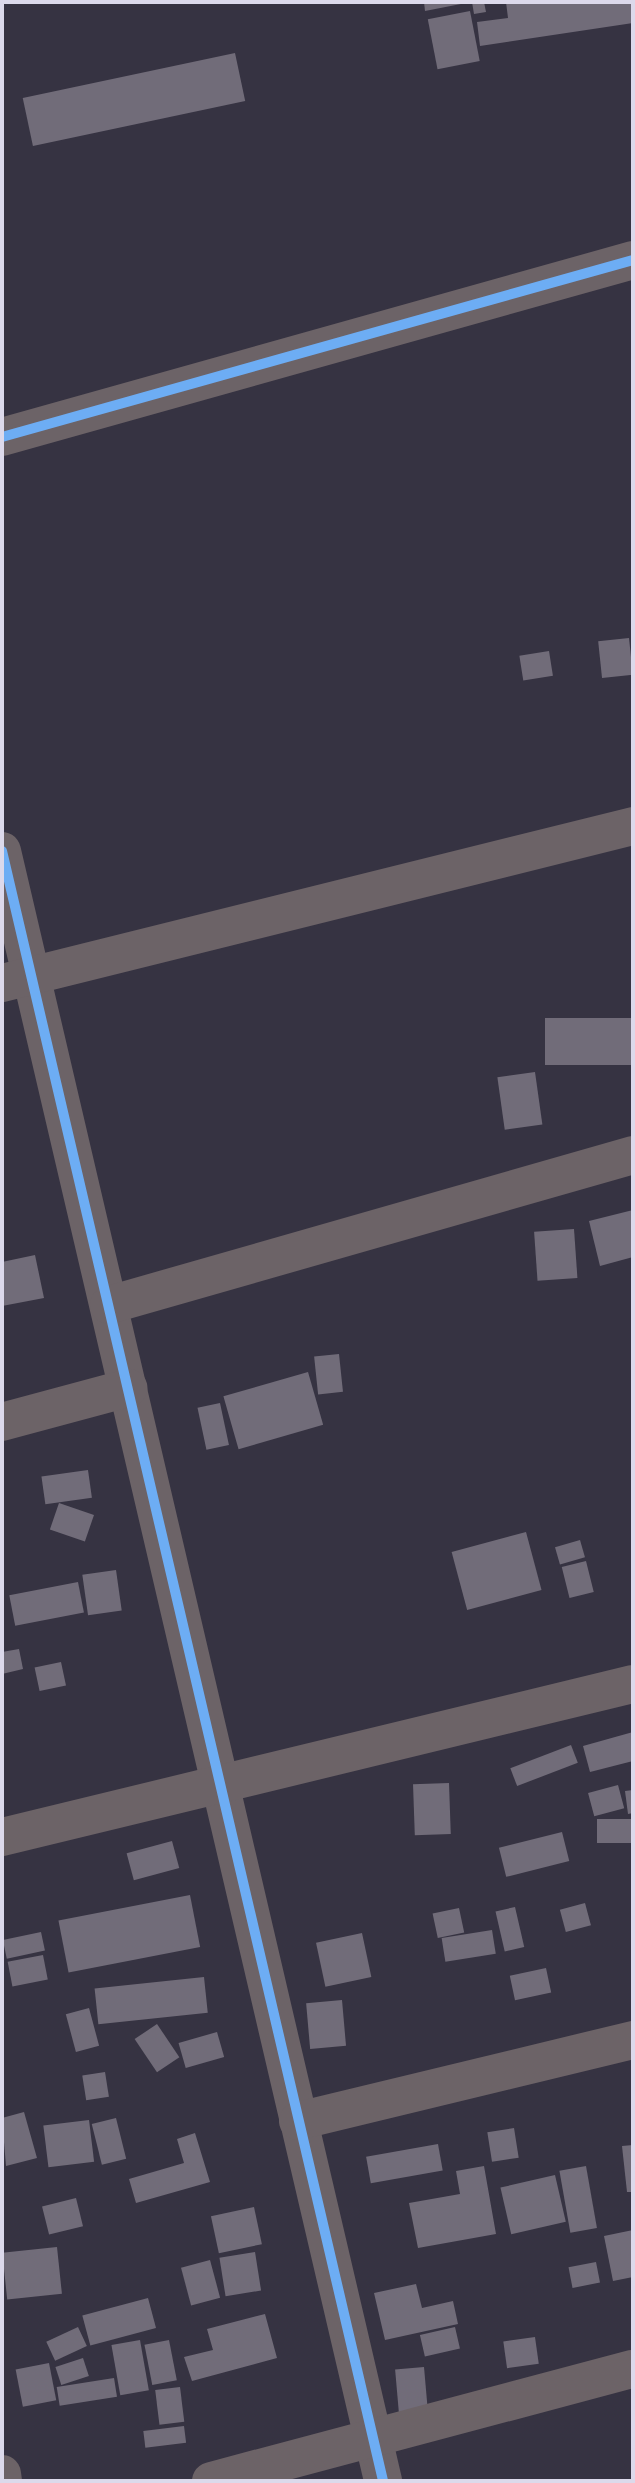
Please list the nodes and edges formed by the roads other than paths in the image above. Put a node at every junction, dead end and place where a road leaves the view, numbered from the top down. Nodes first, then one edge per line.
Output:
1 (633, 260) edge
2 (2, 437) edge
3 (633, 826) edge
4 (2, 851) edge
5 (17, 979) edge
6 (633, 1154) edge
7 (109, 1305) junction
8 (128, 1388) junction
9 (2, 1422) edge
10 (633, 1684) edge
11 (220, 1784) junction
12 (2, 1837) edge
13 (633, 2040) edge
14 (298, 2121) junction
15 (633, 2369) edge
16 (373, 2439) junction
17 (2, 2474) edge
18 (3, 2481) edge
19 (211, 2481) edge
20 (383, 2481) edge

1 - 2 street
3 - 5 street
4 - 5 street
5 - 7 street
6 - 7 street
7 - 8 street
8 - 9 street
8 - 11 street
10 - 11 street
11 - 12 street
11 - 14 street
13 - 14 street
14 - 16 street
15 - 16 street
16 - 19 street
16 - 20 street
17 - 18 street

